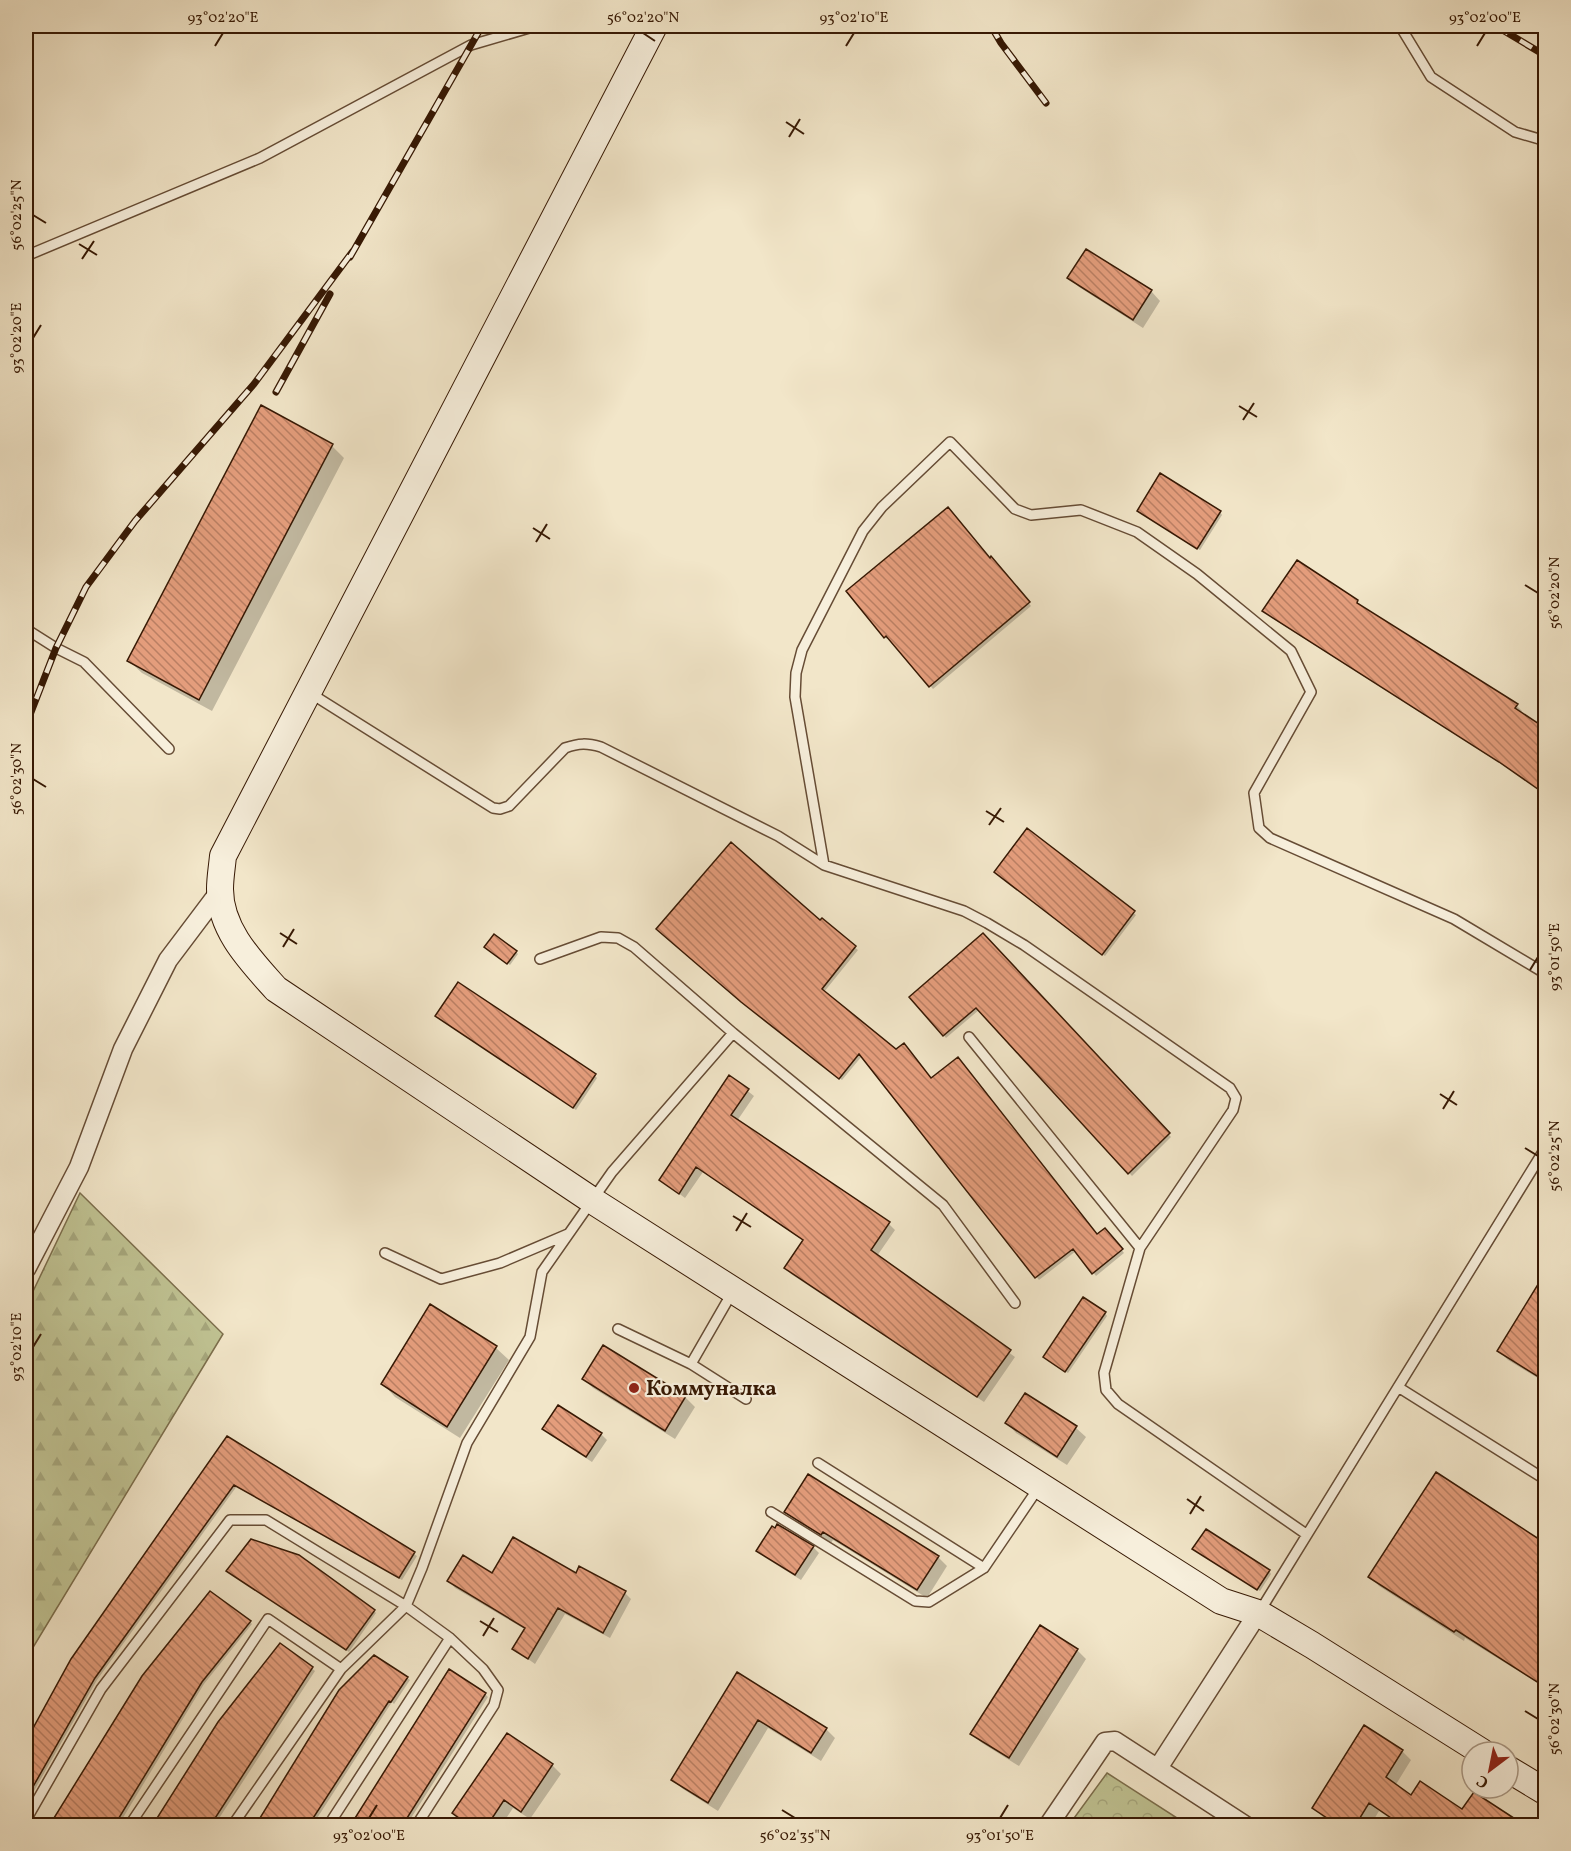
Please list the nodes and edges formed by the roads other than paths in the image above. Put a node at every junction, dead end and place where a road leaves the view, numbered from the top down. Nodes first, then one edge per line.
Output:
1 (537, 26) edge
2 (654, 26) edge
3 (1400, 26) edge
4 (1545, 141) edge
5 (26, 256) edge
6 (26, 629) edge
7 (308, 692) junction
8 (169, 749) dead end
9 (824, 865) junction
10 (220, 891) junction
11 (540, 959) dead end
12 (1545, 974) edge
13 (733, 1033) junction
14 (969, 1037) dead end
15 (1545, 1147) edge
16 (593, 1201) junction
17 (570, 1233) junction
18 (1140, 1248) junction
19 (385, 1253) dead end
20 (26, 1269) edge
21 (733, 1291) junction
22 (1015, 1303) dead end
23 (618, 1329) dead end
24 (691, 1364) junction
25 (1398, 1387) junction
26 (746, 1399) dead end
27 (818, 1463) dead end
28 (1545, 1480) edge
29 (1040, 1485) junction
30 (771, 1512) dead end
31 (1306, 1534) junction
32 (984, 1568) junction
33 (406, 1606) junction
34 (1258, 1613) junction
35 (450, 1638) junction
36 (341, 1669) junction
37 (1463, 1740) edge
38 (1158, 1768) junction
39 (1520, 1776) edge
40 (1545, 1792) edge
41 (26, 1820) edge
42 (129, 1826) edge
43 (232, 1826) edge
44 (327, 1826) edge
45 (416, 1826) edge
46 (1048, 1826) edge
47 (1246, 1826) edge

1 - 5 lane
2 - 7 main road
3 - 4 lane
6 - 8 lane
7 - 9 lane
7 - 10 main road
9 - 12 lane
9 - 18 lane
10 - 16 main road
10 - 20 street
11 - 13 lane
13 - 16 lane
13 - 22 lane
14 - 18 lane
15 - 25 lane
16 - 17 lane
16 - 21 main road
17 - 19 lane
17 - 33 lane
18 - 31 lane
21 - 24 lane
21 - 29 main road
23 - 24 lane
24 - 26 lane
25 - 28 lane
25 - 31 lane
27 - 32 lane
29 - 32 lane
29 - 34 main road
30 - 32 lane
31 - 34 lane
33 - 35 lane
33 - 36 lane
33 - 41 lane
34 - 37 main road
34 - 38 street
35 - 44 lane
35 - 45 lane
36 - 42 lane
36 - 43 lane
38 - 46 street
38 - 47 street
39 - 40 main road

